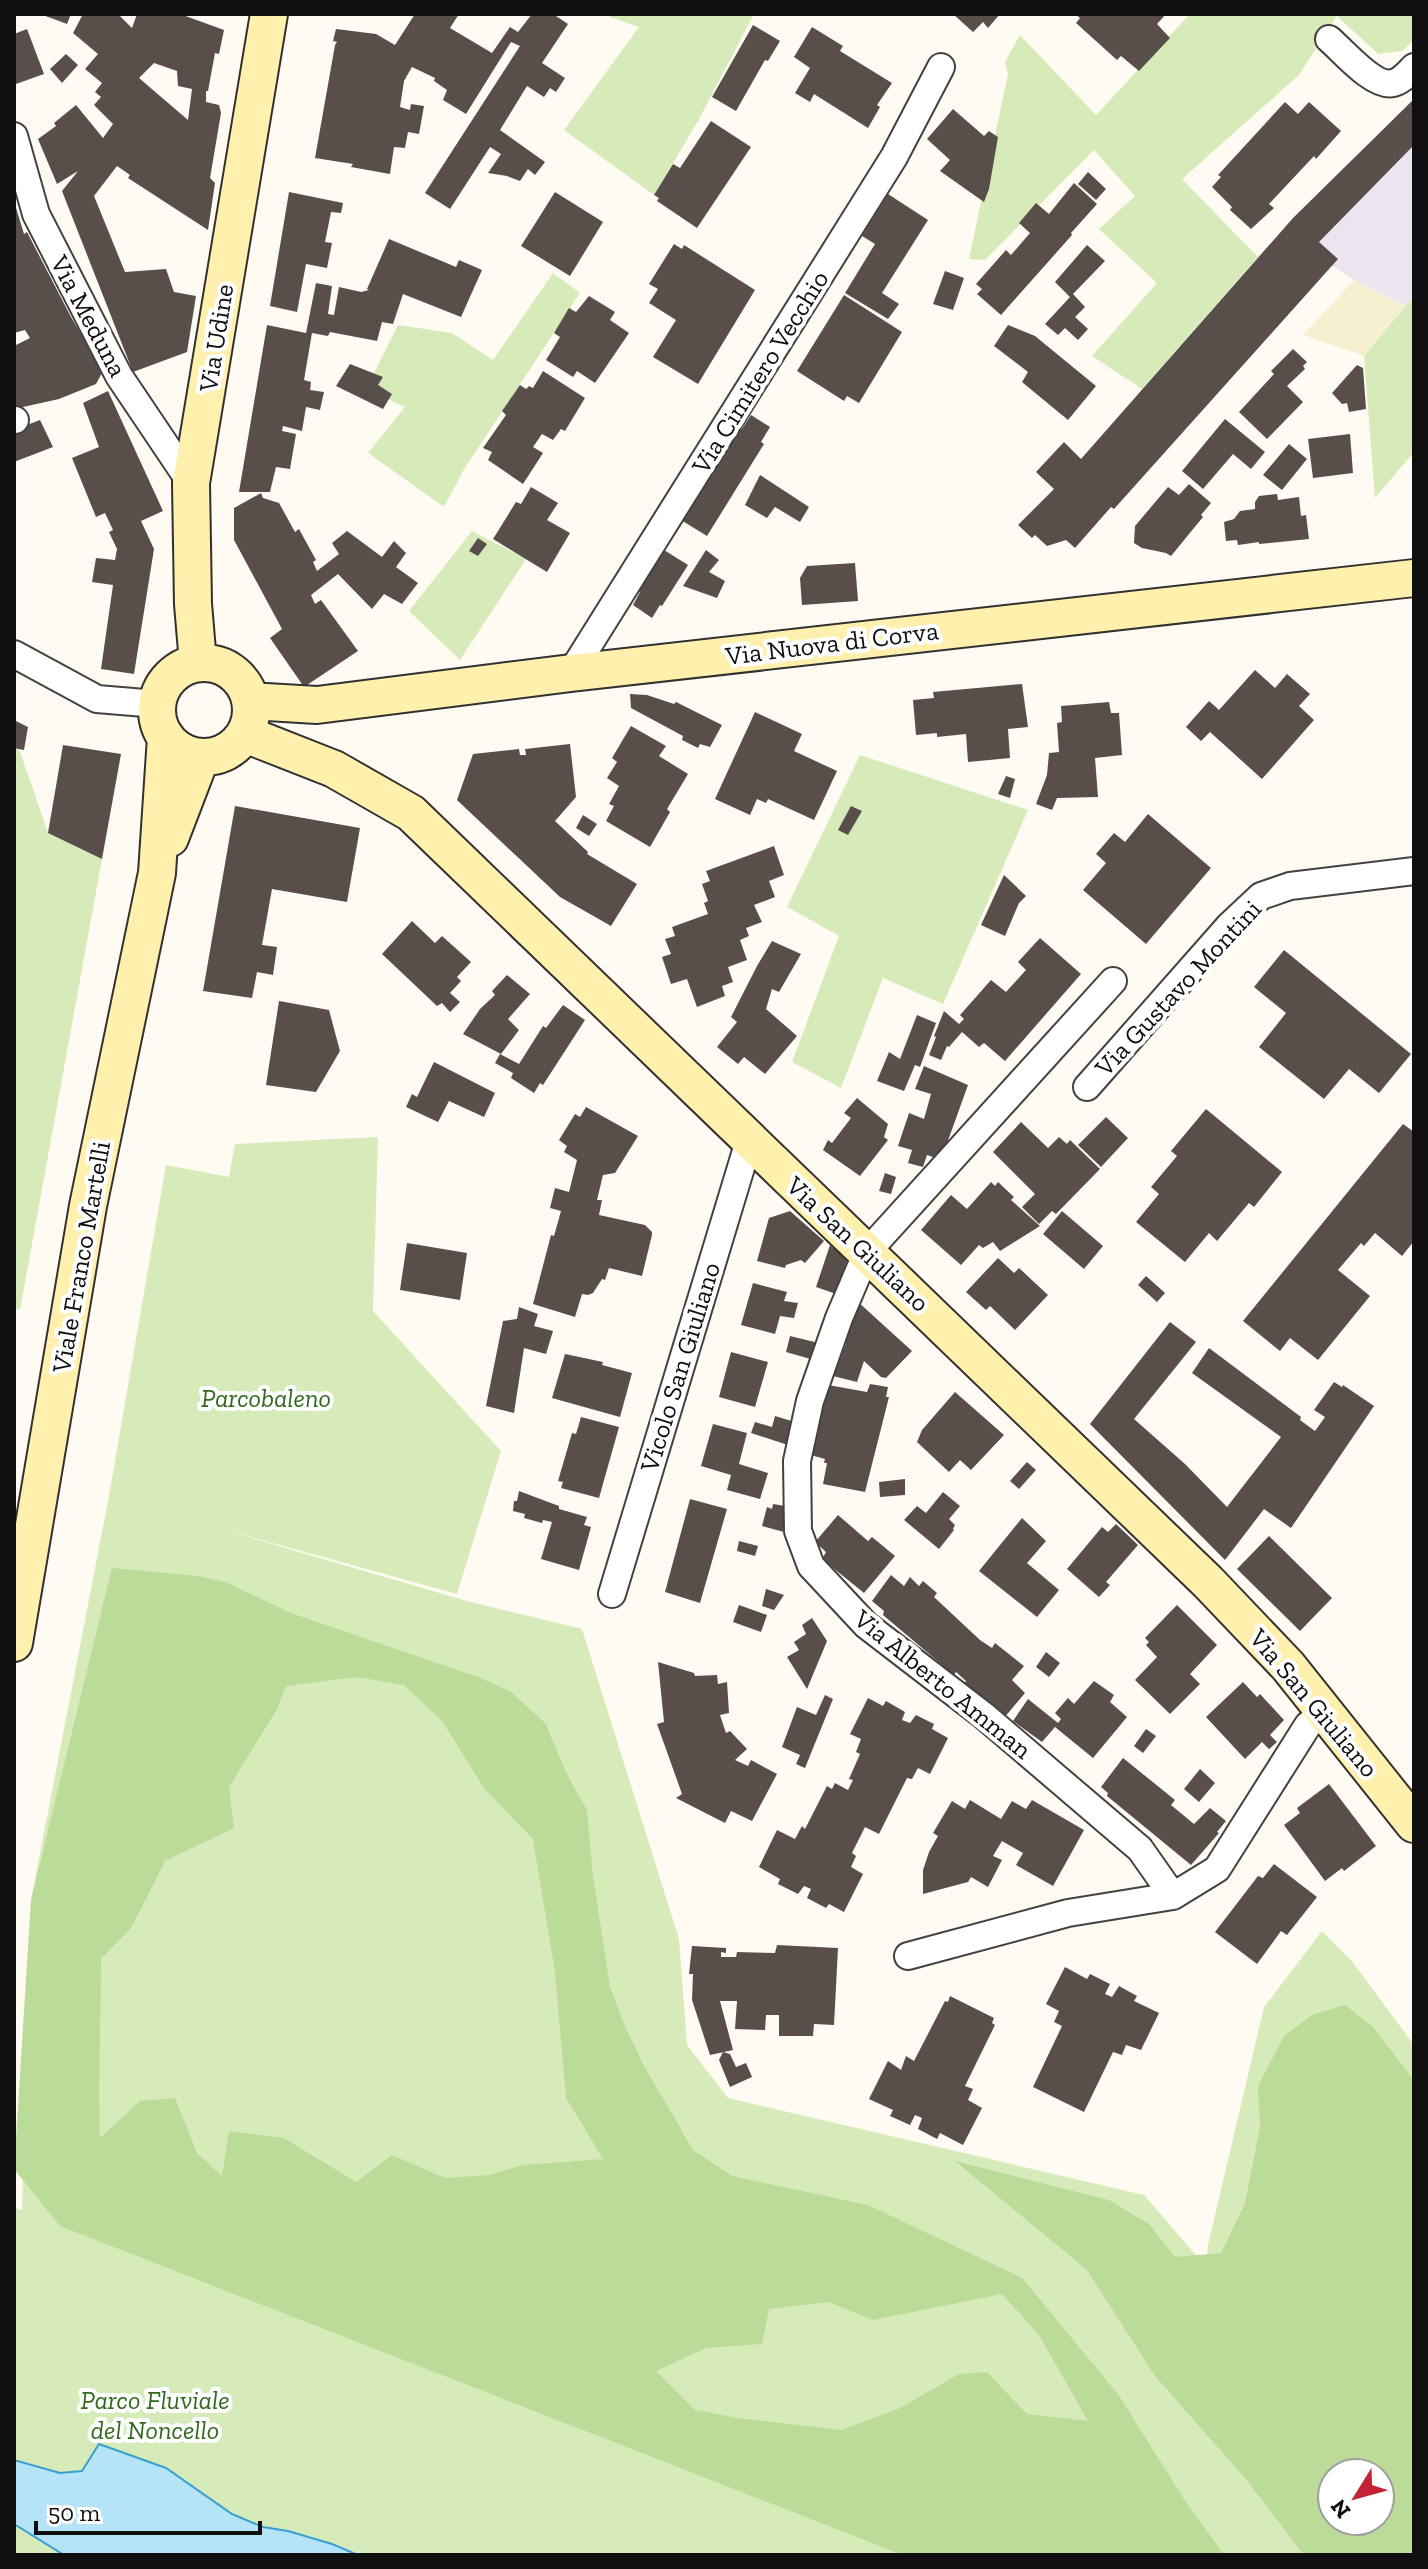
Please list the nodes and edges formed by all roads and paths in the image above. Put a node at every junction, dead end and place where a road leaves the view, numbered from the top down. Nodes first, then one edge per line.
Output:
1 (269, 14) edge
2 (1329, 39) dead end
3 (941, 67) dead end
4 (1414, 67) edge
5 (14, 136) edge
6 (191, 483) junction
7 (1414, 578) edge
8 (14, 654) edge
9 (198, 663) junction
10 (571, 673) junction
11 (248, 718) junction
12 (161, 721) junction
13 (201, 757) junction
14 (1414, 871) edge
15 (157, 873) junction
16 (1113, 981) dead end
17 (1087, 1087) dead end
18 (749, 1141) junction
19 (867, 1252) junction
20 (612, 1594) dead end
21 (14, 1643) edge
22 (1326, 1712) junction
23 (1414, 1824) edge
24 (1173, 1896) junction
25 (908, 1956) dead end

1 - 6 main road, Via Udine
2 - 4 street
3 - 10 street, Via Cimitero Vecchio
5 - 6 street, Via Meduna
6 - 9 main road, Via Udine
7 - 10 main road, Via Nuova di Corva
8 - 12 street
9 - 11 main road
9 - 12 main road
10 - 11 main road, Via Nuova di Corva
11 - 13 main road
11 - 18 main road, Via San Giuliano
12 - 13 main road
12 - 15 main road, Viale Franco Martelli
13 - 15 main road, Viale Franco Martelli
14 - 17 street, Via Gustavo Montini
15 - 21 main road, Viale Franco Martelli
16 - 19 street, Via Alberto Amman
18 - 19 main road, Via San Giuliano
18 - 20 street, Vicolo San Giuliano
19 - 22 main road, Via San Giuliano
19 - 24 street, Via Alberto Amman
22 - 23 main road, Via San Giuliano
22 - 24 street
24 - 25 street

